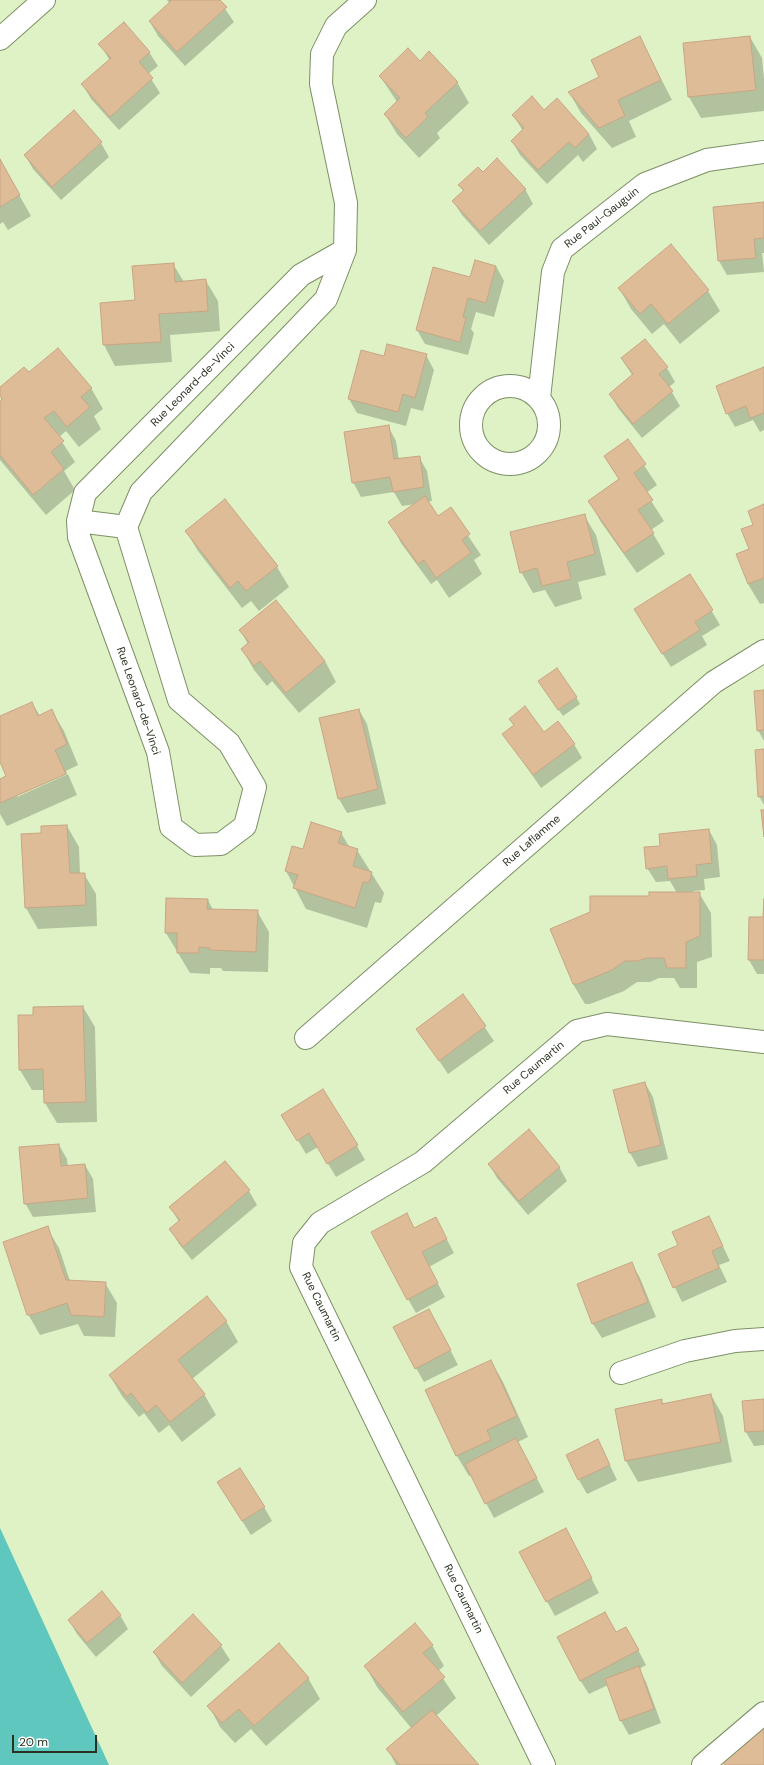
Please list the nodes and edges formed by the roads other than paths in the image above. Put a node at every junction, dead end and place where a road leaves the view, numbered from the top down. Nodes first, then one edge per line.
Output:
1 (44, 0) edge
2 (365, 0) edge
3 (0, 39) edge
4 (764, 152) edge
5 (345, 250) junction
6 (539, 398) dead end
7 (78, 521) junction
8 (126, 527) junction
9 (764, 650) edge
10 (306, 1038) dead end
11 (764, 1042) edge
12 (764, 1339) edge
13 (621, 1373) dead end
14 (764, 1713) edge
15 (544, 1765) edge
16 (703, 1765) edge

1 - 3 street
2 - 5 street
4 - 6 street, Rue Paul-Gauguin
5 - 7 street, Rue Leonard-de-Vinci
5 - 8 street
7 - 8 street
7 - 8 street, Rue Leonard-de-Vinci
9 - 10 street, Rue Laflamme
11 - 15 street, Rue Caumartin
12 - 13 street
14 - 16 street

